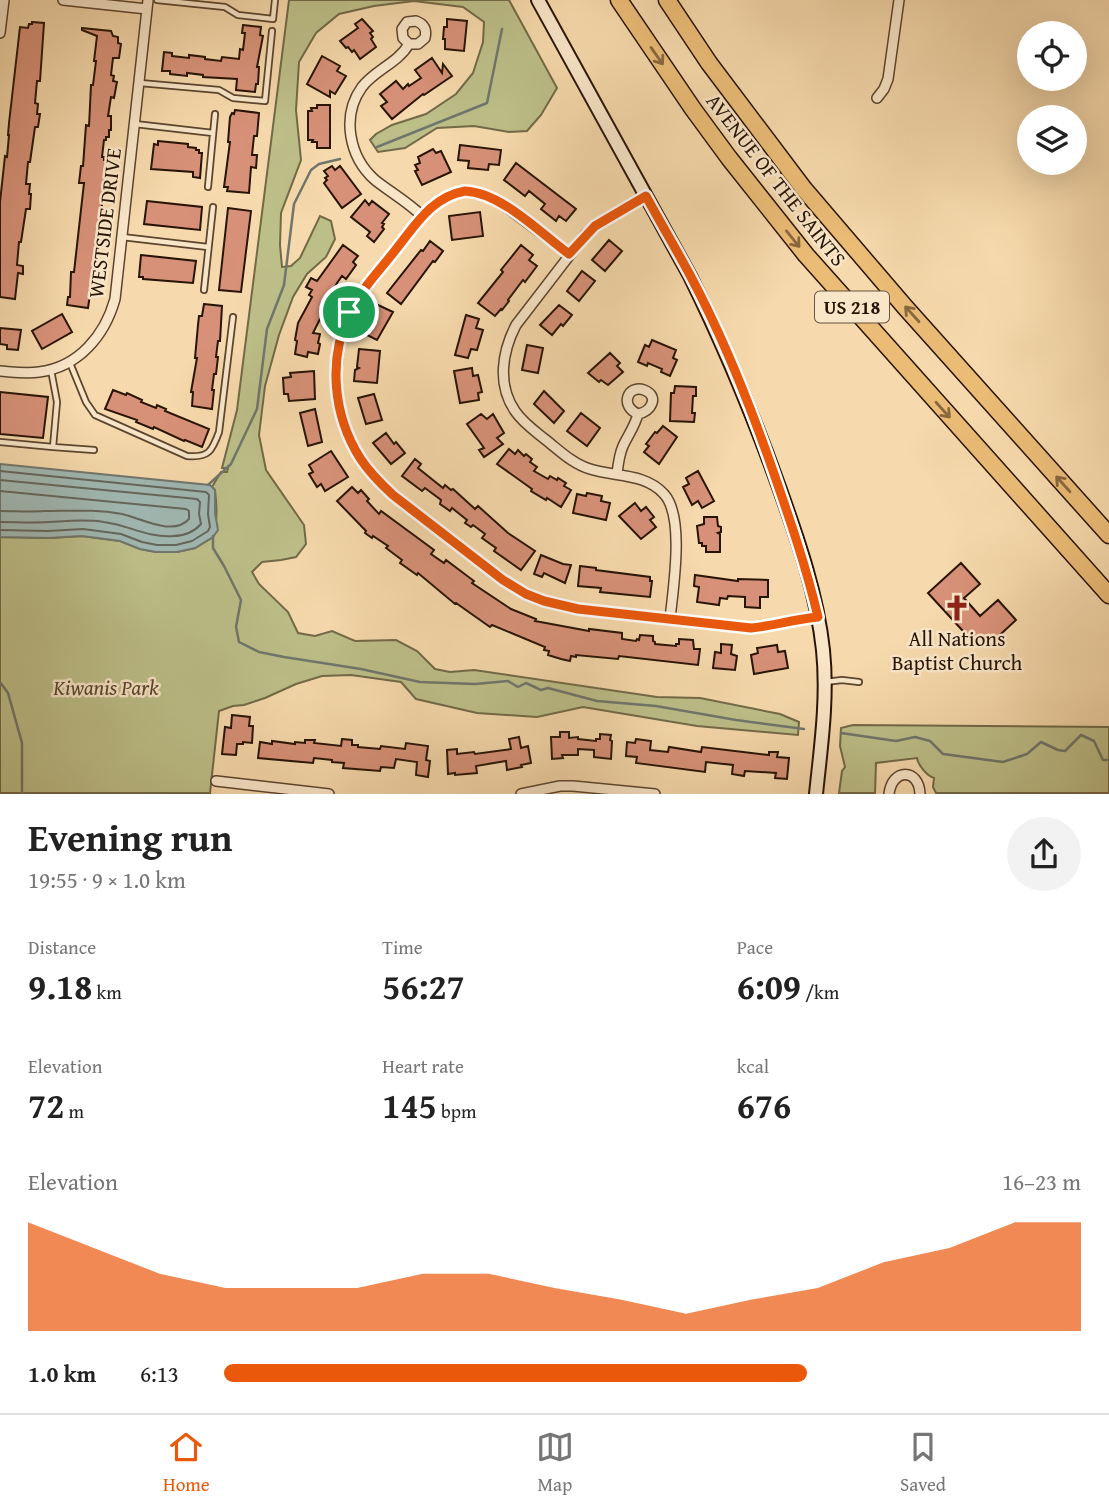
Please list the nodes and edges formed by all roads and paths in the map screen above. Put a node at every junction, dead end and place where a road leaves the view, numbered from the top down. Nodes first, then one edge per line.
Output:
1 (4, 0) edge
2 (63, 0) edge
3 (157, 0) edge
4 (275, 0) edge
5 (538, 0) edge
6 (619, 0) edge
7 (667, 0) edge
8 (899, 0) edge
9 (147, 4) edge
10 (272, 31) dead end
11 (0, 33) edge
12 (409, 44) dead end
13 (139, 82) junction
14 (877, 98) dead end
15 (215, 114) dead end
16 (134, 124) junction
17 (213, 132) junction
18 (208, 187) dead end
19 (646, 196) junction
20 (213, 207) dead end
21 (422, 216) junction
22 (121, 237) junction
23 (208, 247) junction
24 (569, 254) junction
25 (204, 290) dead end
26 (233, 317) dead end
27 (70, 361) junction
28 (51, 370) junction
29 (0, 371) edge
30 (638, 414) dead end
31 (0, 442) edge
32 (53, 447) junction
33 (94, 450) dead end
34 (617, 474) junction
35 (1109, 535) edge
36 (1109, 595) edge
37 (818, 617) junction
38 (670, 619) junction
39 (824, 682) junction
40 (859, 682) dead end
41 (216, 781) dead end
42 (283, 791) edge
43 (329, 793) edge
44 (521, 793) edge
45 (655, 793) edge
46 (816, 793) edge
47 (889, 793) edge
48 (920, 793) edge

1 - 11 street
2 - 9 street
3 - 4 lane
5 - 19 main road
6 -> 36 highway, AVENUE OF THE SAINTS / US 218
35 -> 7 highway, AVENUE OF THE SAINTS / US 218
8 - 14 street
9 - 13 street, WESTSIDE DRIVE
10 - 13 lane
12 - 21 street
13 - 16 street, WESTSIDE DRIVE
15 - 17 lane
16 - 17 lane
16 - 22 street, WESTSIDE DRIVE
17 - 18 lane
19 - 24 street
19 - 37 main road
20 - 23 lane
21 - 24 street
21 - 38 street
22 - 23 lane
22 - 27 street, WESTSIDE DRIVE
23 - 25 lane
24 - 34 street
26 - 27 lane
27 - 28 street, WESTSIDE DRIVE
28 - 29 street, WESTSIDE DRIVE
28 - 32 lane
30 - 34 street
31 - 32 lane
32 - 33 lane
34 - 38 street
37 - 38 street
37 - 39 main road
39 - 40 lane
39 - 46 main road
41 - 42 street
42 - 43 street
44 - 45 street
47 - 48 street

